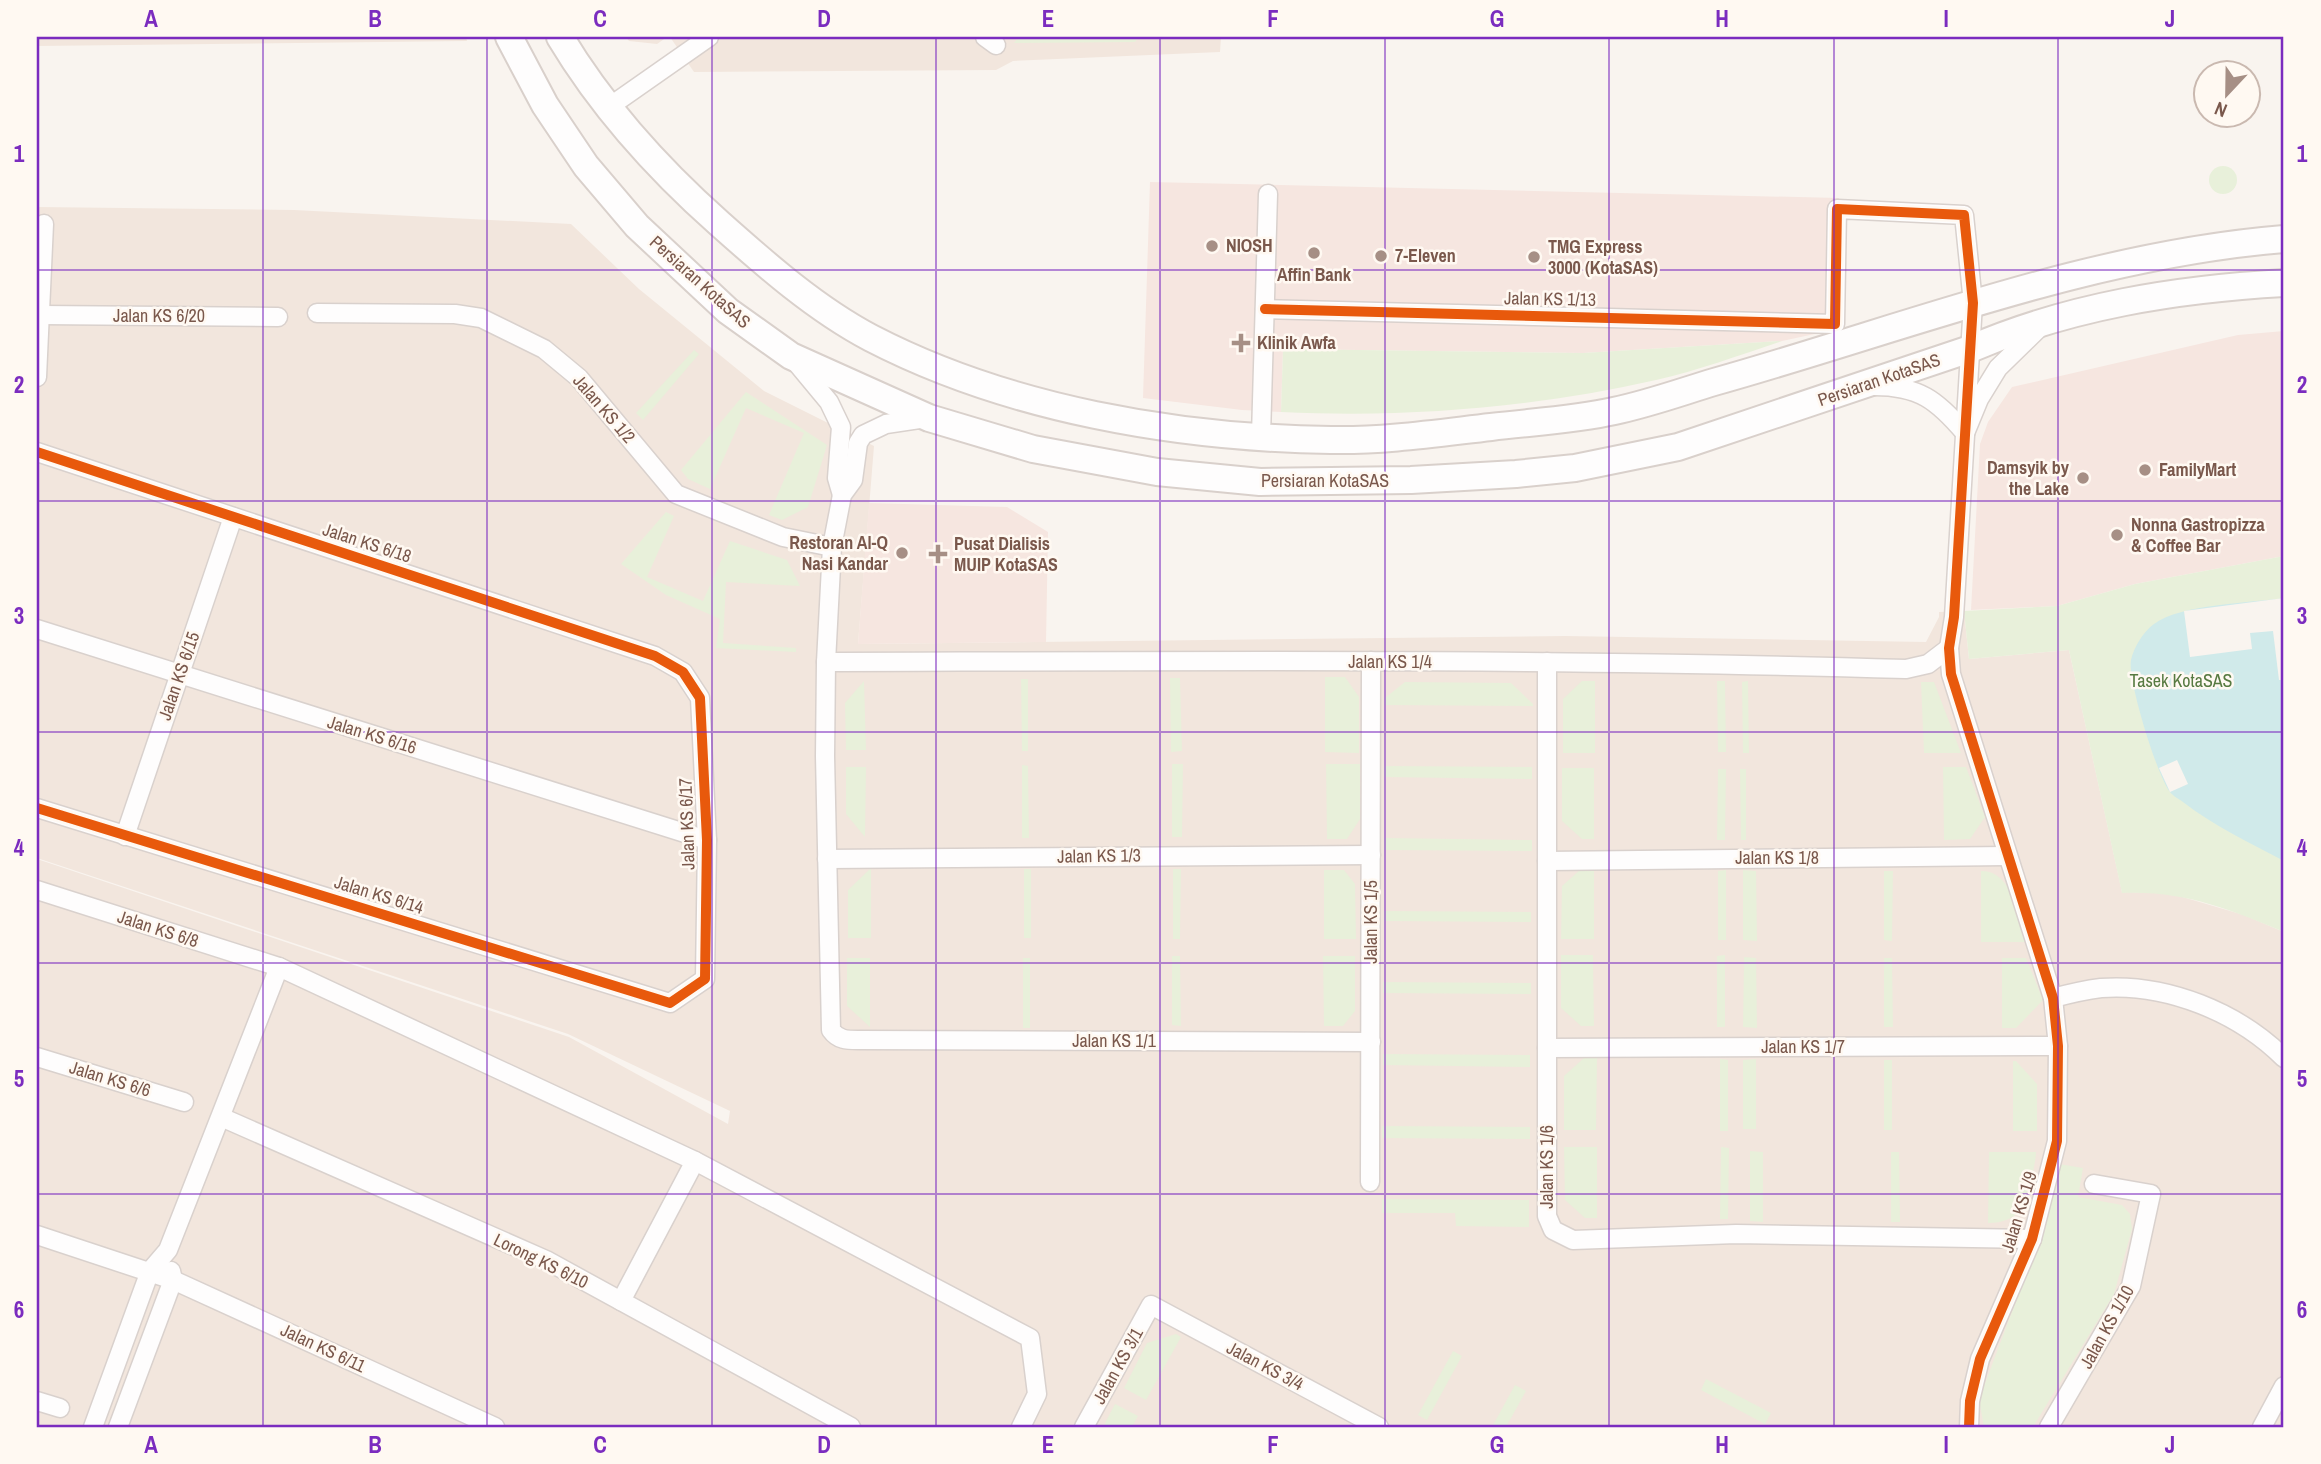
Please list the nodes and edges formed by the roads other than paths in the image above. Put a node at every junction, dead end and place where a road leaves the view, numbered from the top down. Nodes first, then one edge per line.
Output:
1 (509, 37) edge
2 (560, 37) edge
3 (709, 37) edge
4 (609, 107) junction
5 (1268, 194) dead end
6 (44, 225) dead end
7 (2284, 239) edge
8 (2284, 283) edge
9 (1973, 303) junction
10 (1265, 309) junction
11 (317, 313) dead end
12 (40, 315) junction
13 (278, 317) dead end
14 (2044, 323) junction
15 (1835, 324) joint
16 (1970, 349) junction
17 (791, 356) junction
18 (37, 377) edge
19 (1847, 390) junction
20 (929, 418) junction
21 (1965, 433) junction
22 (1261, 436) junction
23 (37, 452) edge
24 (842, 495) junction
25 (233, 517) junction
26 (832, 547) junction
27 (37, 629) edge
28 (1949, 648) junction
29 (826, 662) junction
30 (1371, 662) junction
31 (1547, 663) junction
32 (683, 672) joint
33 (179, 675) junction
34 (37, 808) edge
35 (125, 836) junction
36 (707, 840) junction
37 (1371, 855) junction
38 (2007, 856) junction
39 (827, 859) junction
40 (1547, 860) junction
41 (37, 890) edge
42 (279, 967) junction
43 (705, 979) joint
44 (2053, 998) junction
45 (1371, 1041) junction
46 (2058, 1046) junction
47 (1547, 1048) junction
48 (37, 1057) edge
49 (2284, 1058) edge
50 (184, 1102) dead end
51 (221, 1116) junction
52 (695, 1161) junction
53 (1370, 1182) dead end
54 (2094, 1184) dead end
55 (37, 1235) edge
56 (2032, 1239) junction
57 (168, 1250) junction
58 (150, 1270) junction
59 (173, 1280) junction
60 (621, 1301) junction
61 (1152, 1305) joint
62 (2284, 1386) edge
63 (37, 1401) edge
64 (60, 1408) dead end
65 (93, 1427) edge
66 (118, 1427) edge
67 (495, 1427) edge
68 (850, 1427) edge
69 (1021, 1427) edge
70 (1084, 1427) edge
71 (1379, 1427) edge
72 (1969, 1427) edge
73 (2049, 1427) edge
74 (2262, 1427) edge

1 - 17 main road, Persiaran KotaSAS
2 - 4 main road
3 - 4 street
4 - 22 main road
5 - 10 street
6 - 12 street
7 - 9 main road
8 - 14 main road, Persiaran KotaSAS
9 - 15 street, Jalan KS 1/9
9 - 16 street, Jalan KS 1/9
9 - 22 main road
10 - 15 street, Jalan KS 1/13
10 - 22 street
11 - 26 street, Jalan KS 1/2
12 - 13 street, Jalan KS 6/20
12 - 18 street
14 - 16 main road, Persiaran KotaSAS
14 - 21 street
16 - 19 main road, Persiaran KotaSAS
16 - 21 street, Jalan KS 1/9
17 - 20 main road, Persiaran KotaSAS
17 - 24 street
19 - 20 main road, Persiaran KotaSAS
19 - 21 street
20 - 24 street
21 - 28 street, Jalan KS 1/9
23 - 25 street, Jalan KS 6/18
24 - 26 street
25 - 32 street, Jalan KS 6/18
25 - 33 street, Jalan KS 6/15
26 - 29 street
27 - 33 street, Jalan KS 6/16
28 - 31 street, Jalan KS 1/4
28 - 38 street, Jalan KS 1/9
29 - 30 street, Jalan KS 1/4
29 - 39 street
30 - 31 street, Jalan KS 1/4
30 - 37 street, Jalan KS 1/5
31 - 40 street, Jalan KS 1/6
32 - 36 street, Jalan KS 6/17
33 - 35 street, Jalan KS 6/15
33 - 36 street, Jalan KS 6/16
34 - 35 street, Jalan KS 6/14
35 - 43 street, Jalan KS 6/14
36 - 43 street, Jalan KS 6/17
37 - 39 street, Jalan KS 1/3
37 - 45 street, Jalan KS 1/5
38 - 40 street, Jalan KS 1/8
38 - 44 street, Jalan KS 1/9
39 - 45 street, Jalan KS 1/1
40 - 47 street, Jalan KS 1/6
41 - 42 street, Jalan KS 6/8
42 - 51 street
42 - 52 street, Jalan KS 6/8
44 - 46 street, Jalan KS 1/9
44 - 49 street
45 - 53 street, Jalan KS 1/5
46 - 47 street, Jalan KS 1/7
46 - 56 street, Jalan KS 1/9
47 - 56 street, Jalan KS 1/6
48 - 50 street, Jalan KS 6/6
51 - 57 street
51 - 60 street, Lorong KS 6/10
52 - 60 street
52 - 69 street, Jalan KS 6/8
54 - 73 street, Jalan KS 1/10
55 - 58 street, Jalan KS 6/11
56 - 72 street, Jalan KS 1/9
57 - 58 street
57 - 59 street
58 - 59 street, Jalan KS 6/11
58 - 65 street
59 - 66 street
59 - 67 street, Jalan KS 6/11
60 - 68 street, Lorong KS 6/10
61 - 70 street, Jalan KS 3/1
61 - 71 street, Jalan KS 3/4
62 - 74 street
63 - 64 street

